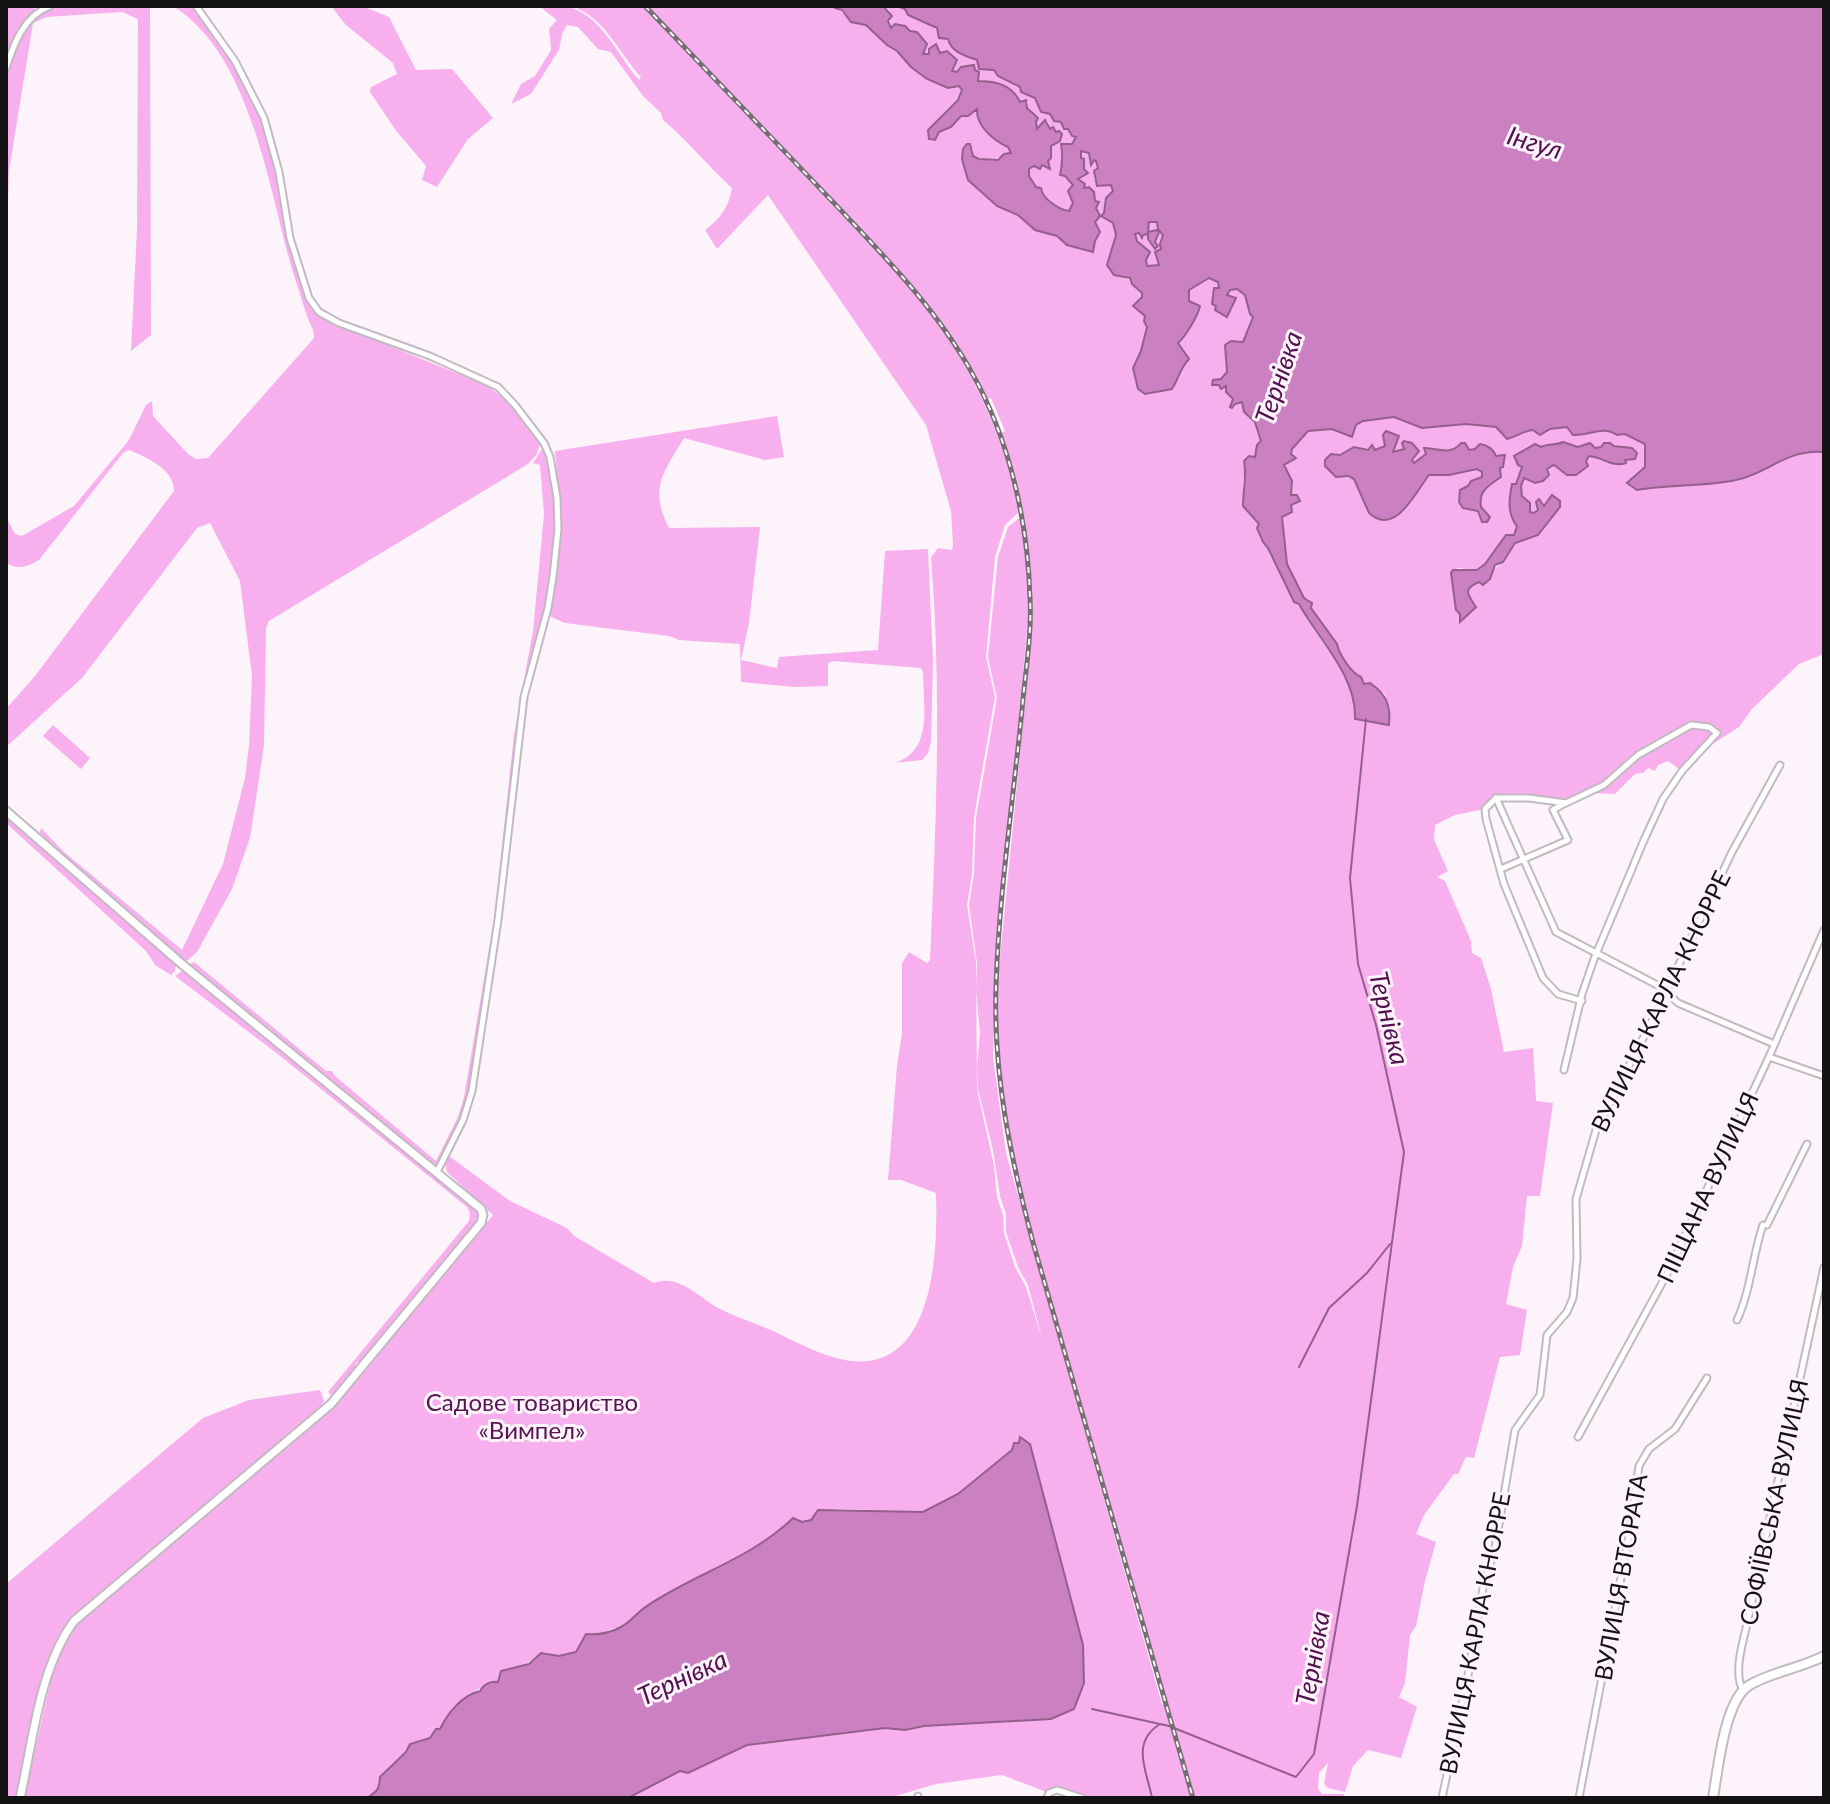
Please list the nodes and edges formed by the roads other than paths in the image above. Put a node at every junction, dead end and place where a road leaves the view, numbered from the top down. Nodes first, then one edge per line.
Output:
1 (50, 6) edge
2 (196, 6) edge
3 (6, 68) edge
4 (1780, 765) dead end
5 (1496, 798) junction
6 (1566, 803) junction
7 (6, 811) edge
8 (1523, 861) junction
9 (1501, 869) junction
10 (1824, 930) edge
11 (1598, 953) junction
12 (1667, 992) junction
13 (1582, 1001) junction
14 (1774, 1044) junction
15 (1769, 1057) junction
16 (1564, 1070) dead end
17 (1824, 1076) edge
18 (1807, 1144) dead end
19 (437, 1172) junction
20 (1824, 1267) edge
21 (1737, 1320) dead end
22 (1707, 1378) dead end
23 (1578, 1437) dead end
24 (1824, 1656) edge
25 (1743, 1690) junction
26 (20, 1798) edge
27 (1047, 1798) edge
28 (1082, 1798) edge
29 (1442, 1798) edge
30 (1579, 1798) edge
31 (1713, 1798) edge

1 - 3 street
2 - 19 street
4 - 12 street, ВУЛИЦЯ КАРЛА КНОРРЕ
5 - 6 street
5 - 8 street
5 - 9 street
6 - 8 street
6 - 11 street
7 - 19 street
8 - 9 street
8 - 11 street
9 - 13 street
10 - 14 street, ПІЩАНА ВУЛИЦЯ
11 - 12 street
11 - 13 street
12 - 14 street
12 - 29 street, ВУЛИЦЯ КАРЛА КНОРРЕ
13 - 16 street
14 - 15 street, ПІЩАНА ВУЛИЦЯ
15 - 17 street
15 - 23 street, ПІЩАНА ВУЛИЦЯ
18 - 21 street
19 - 26 street
20 - 25 street, СОФІЇВСЬКА ВУЛИЦЯ
22 - 30 street, ВУЛИЦЯ ВТОРАТА
24 - 25 main road
25 - 31 main road, СОФІЇВСЬКА ВУЛИЦЯ
27 - 28 street

